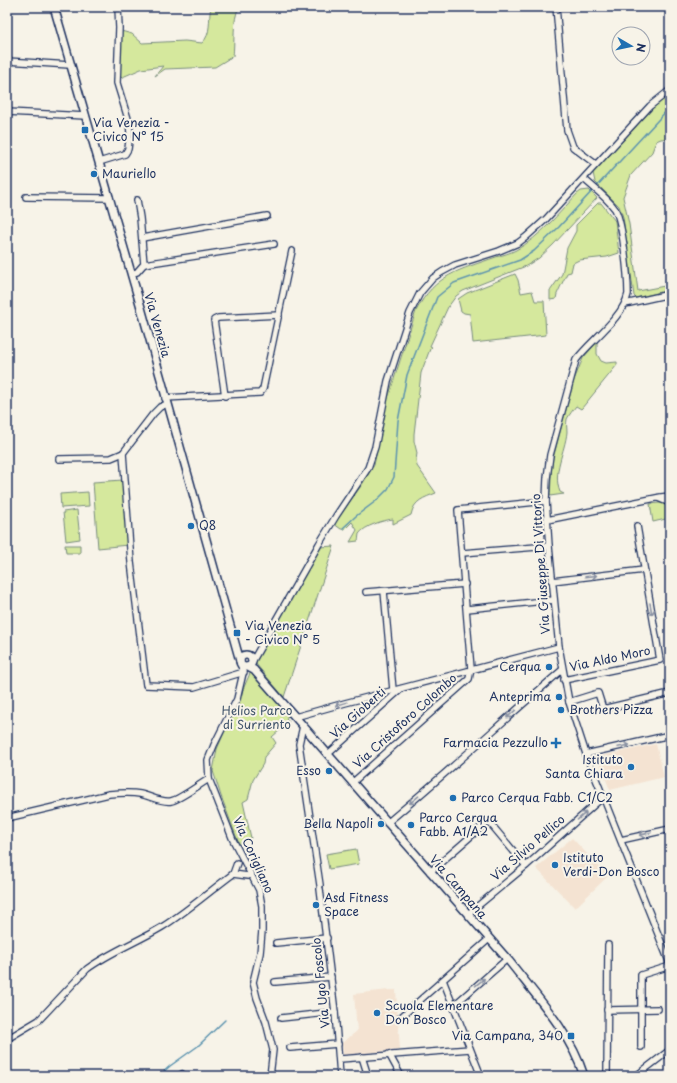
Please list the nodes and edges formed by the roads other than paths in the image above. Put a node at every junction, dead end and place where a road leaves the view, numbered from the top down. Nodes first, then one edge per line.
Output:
1 (54, 7) edge
2 (118, 7) edge
3 (556, 7) edge
4 (7, 61) edge
5 (70, 65) junction
6 (670, 90) edge
7 (7, 112) edge
8 (86, 116) junction
9 (99, 162) junction
10 (595, 164) junction
11 (584, 179) junction
12 (26, 197) dead end
13 (110, 198) junction
14 (137, 200) dead end
15 (267, 216) dead end
16 (142, 238) junction
17 (274, 244) dead end
18 (292, 251) dead end
19 (144, 264) junction
20 (131, 274) junction
21 (670, 294) edge
22 (625, 304) junction
23 (279, 315) junction
24 (225, 396) junction
25 (166, 401) junction
26 (123, 453) junction
27 (59, 459) dead end
28 (670, 496) edge
29 (658, 498) junction
30 (546, 501) junction
31 (670, 503) edge
32 (547, 520) junction
33 (638, 526) dead end
34 (549, 546) junction
35 (462, 553) junction
36 (644, 570) junction
37 (552, 581) junction
38 (465, 584) junction
39 (384, 591) junction
40 (366, 592) dead end
41 (554, 600) junction
42 (467, 609) junction
43 (559, 647) junction
44 (237, 648) joint
45 (248, 664) junction
46 (471, 669) junction
47 (562, 670) junction
48 (564, 680) junction
49 (403, 688) junction
50 (393, 690) junction
51 (670, 693) edge
52 (569, 702) junction
53 (294, 716) junction
54 (303, 726) junction
55 (670, 736) edge
56 (328, 754) junction
57 (586, 754) junction
58 (210, 779) junction
59 (352, 783) junction
60 (603, 797) junction
61 (7, 818) edge
62 (387, 822) junction
63 (670, 829) edge
64 (621, 840) junction
65 (237, 863) dead end
66 (526, 866) junction
67 (430, 872) junction
68 (233, 874) junction
69 (248, 876) dead end
70 (468, 914) junction
71 (327, 938) junction
72 (489, 939) junction
73 (276, 942) dead end
74 (608, 945) dead end
75 (507, 959) junction
76 (670, 965) edge
77 (331, 977) junction
78 (443, 980) junction
79 (276, 982) dead end
80 (453, 1006) junction
81 (641, 1009) junction
82 (658, 1009) dead end
83 (607, 1010) junction
84 (335, 1012) junction
85 (401, 1017) dead end
86 (281, 1018) dead end
87 (7, 1039) edge
88 (338, 1044) junction
89 (641, 1047) dead end
90 (290, 1048) dead end
91 (470, 1049) junction
92 (670, 1050) edge
93 (389, 1054) junction
94 (362, 1057) junction
95 (340, 1059) junction
96 (270, 1076) edge
97 (340, 1076) edge
98 (368, 1076) edge
99 (401, 1076) edge
100 (481, 1076) edge
101 (584, 1076) edge
102 (607, 1076) edge
103 (636, 1076) edge

1 - 5 main road, Via Venezia
2 - 9 street
3 - 10 street
4 - 5 street
5 - 8 main road, Via Venezia
6 - 10 street, Via Corigliano
7 - 8 street
8 - 9 main road, Via Venezia
9 - 13 main road, Via Venezia
10 - 11 street, Via Corigliano
11 - 22 street
11 - 45 street, Via Corigliano
12 - 13 street
13 - 20 main road, Via Venezia
14 - 16 street
15 - 16 street
16 - 19 street
17 - 19 street
18 - 23 street
19 - 20 street
20 - 25 main road, Via Venezia
21 - 22 street
22 - 30 street, Via Giuseppe Di Vittorio
23 - 24 street
23 - 24 street
24 - 25 street
25 - 26 street
25 - 44 main road, Via Venezia
26 - 27 street
26 - 45 street
28 - 29 street
29 - 31 street
29 - 32 street
30 - 32 street, Via Giuseppe Di Vittorio
30 - 35 street
32 - 34 street, Via Giuseppe Di Vittorio
33 - 36 street
34 - 35 street
34 - 37 street, Via Giuseppe Di Vittorio
35 - 38 street
37 -> 36 street
36 -> 48 street, Via Aldo Moro
37 - 41 street, Via Giuseppe Di Vittorio
38 - 39 street
38 - 42 street
39 - 40 street
39 - 50 street
41 - 42 street
41 - 43 street, Via Giuseppe Di Vittorio
42 - 46 street
43 - 46 street, Via Cristoforo Colombo
43 - 47 street, Via Giuseppe Di Vittorio
44 - 45 main road, Via Campana
45 - 53 main road, Via Campana
45 - 58 street, Via Corigliano
46 - 49 street
46 - 59 street, Via Cristoforo Colombo
47 - 48 street, Via Giuseppe Di Vittorio
47 -> 62 street
48 - 52 street, Via Giuseppe Di Vittorio
49 - 50 street
49 - 56 street, Via Gioberti
50 -> 53 street
51 - 52 street
52 - 57 street, Via Giuseppe Di Vittorio
53 - 54 main road, Via Campana
54 - 56 main road, Via Campana
54 - 71 street, Via Ugo Foscolo
57 -> 55 street
56 - 59 main road, Via Campana
57 - 60 street, Via Giuseppe Di Vittorio
58 - 61 street
58 - 96 street, Via Corigliano
59 - 62 main road, Via Campana
60 - 64 street, Via Giuseppe Di Vittorio
66 -> 60 street, Via Silvio Pellico
62 - 67 main road, Via Campana
63 -> 64 street
64 - 76 street, Via Giuseppe Di Vittorio
65 - 68 street
66 - 67 street
66 - 70 street, Via Silvio Pellico
67 - 70 main road, Via Campana
68 - 69 street
68 - 87 street
70 - 72 main road, Via Campana
71 - 73 street
71 - 77 street, Via Ugo Foscolo
72 - 75 main road, Via Campana
72 - 78 street
74 - 83 street
80 -> 75 street
75 - 101 main road, Via Campana
76 - 81 street
77 - 79 street
77 - 84 street, Via Ugo Foscolo
78 - 80 street
78 - 85 street
80 - 91 street
81 - 82 street
81 - 83 street
81 - 89 street
83 - 102 street
84 - 86 street
84 - 88 street, Via Ugo Foscolo
88 - 90 street
88 - 95 street, Via Ugo Foscolo
91 - 93 street
91 - 100 street
92 - 103 street
93 - 94 street
93 - 99 street
94 - 95 street
94 - 98 street
95 - 97 street, Via Ugo Foscolo

